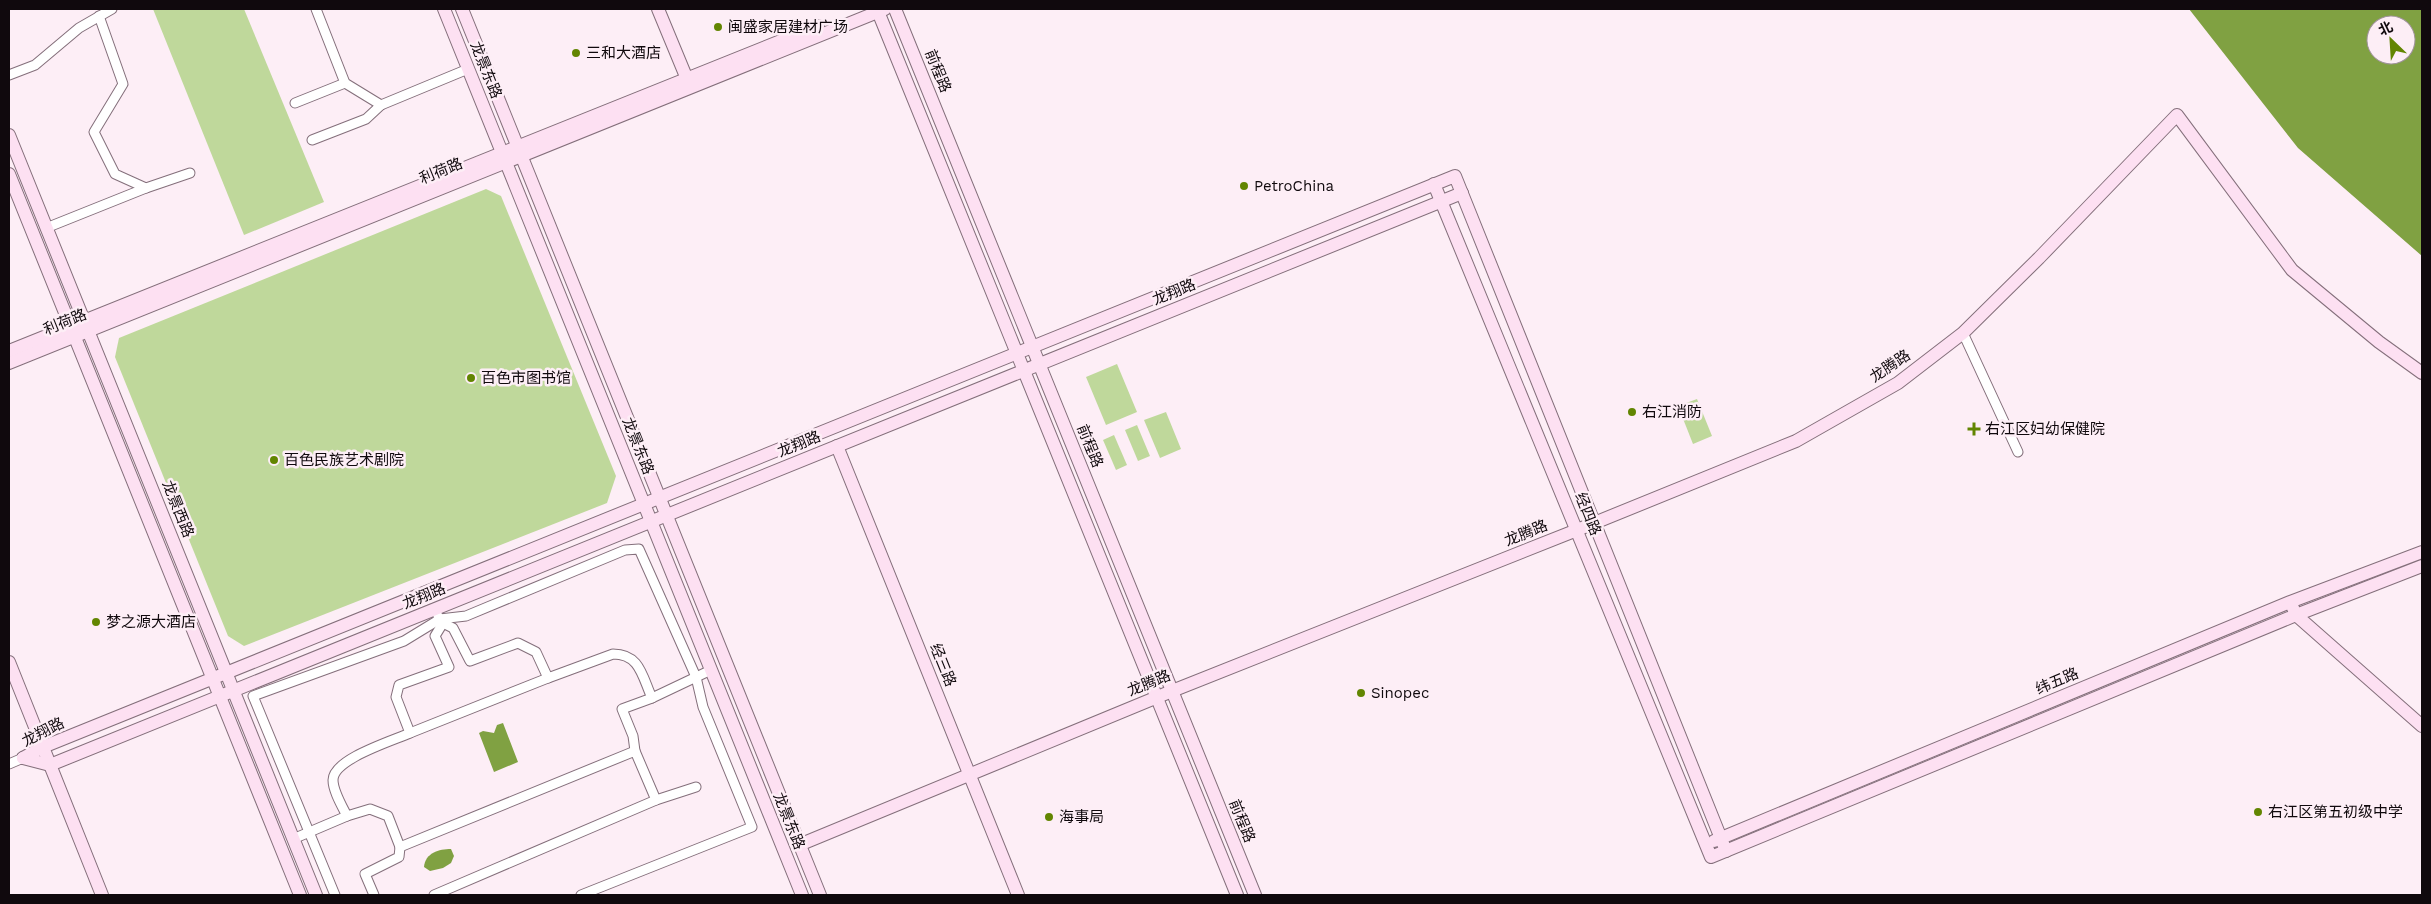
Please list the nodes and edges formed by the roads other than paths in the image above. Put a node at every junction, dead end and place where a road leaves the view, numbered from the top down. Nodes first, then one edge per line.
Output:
1 (112, 9) edge
2 (316, 9) edge
3 (444, 9) edge
4 (462, 9) edge
5 (658, 9) edge
6 (862, 9) edge
7 (895, 9) edge
8 (880, 10) edge
9 (99, 16) junction
10 (468, 69) junction
11 (9, 74) edge
12 (687, 79) junction
13 (345, 83) junction
14 (296, 102) dead end
15 (380, 105) junction
16 (9, 135) edge
17 (312, 140) dead end
18 (519, 151) junction
19 (504, 158) junction
20 (190, 172) dead end
21 (9, 174) edge
22 (1454, 176) joint
23 (1434, 184) junction
24 (146, 188) junction
25 (1462, 193) junction
26 (1441, 202) junction
27 (46, 228) junction
28 (86, 326) junction
29 (72, 331) junction
30 (1962, 333) junction
31 (1032, 347) junction
32 (9, 351) edge
33 (1017, 353) junction
34 (9, 363) edge
35 (1039, 364) junction
36 (1024, 370) junction
37 (2422, 373) edge
38 (837, 446) junction
39 (2018, 452) dead end
40 (659, 498) junction
41 (644, 504) junction
42 (666, 515) junction
43 (651, 521) junction
44 (1594, 523) junction
45 (1577, 530) junction
46 (2422, 552) edge
47 (2422, 566) edge
48 (2290, 602) junction
49 (2296, 615) junction
50 (439, 617) junction
51 (9, 662) edge
52 (711, 670) junction
53 (226, 673) junction
54 (696, 677) junction
55 (212, 678) junction
56 (548, 678) junction
57 (233, 690) junction
58 (1172, 691) junction
59 (220, 696) junction
60 (652, 698) junction
61 (1156, 698) junction
62 (2422, 726) edge
63 (410, 734) junction
64 (43, 747) junction
65 (635, 751) junction
66 (23, 758) junction
67 (9, 764) edge
68 (50, 764) junction
69 (970, 775) junction
70 (696, 787) dead end
71 (656, 800) junction
72 (347, 816) junction
73 (310, 832) junction
74 (1720, 838) junction
75 (293, 839) junction
76 (1706, 844) junction
77 (799, 845) junction
78 (400, 847) junction
79 (1726, 851) junction
80 (1711, 857) joint
81 (102, 895) edge
82 (300, 895) edge
83 (316, 895) edge
84 (335, 895) edge
85 (374, 895) edge
86 (434, 895) edge
87 (581, 895) edge
88 (802, 895) edge
89 (820, 895) edge
90 (1018, 895) edge
91 (1237, 895) edge
92 (1255, 895) edge

1 - 9 street
2 - 13 street
3 - 10 street, 龙景东路
4 - 18 street, 龙景东路
5 - 12 street
6 - 12 street, 利荷路
7 - 31 street, 前程路
8 - 18 street, 利荷路
8 - 33 street
9 - 11 street
9 - 24 street
10 - 15 street
10 - 19 street, 龙景东路
12 - 18 street, 利荷路
13 - 14 street
13 - 15 street
15 - 17 street
16 - 27 street, 龙景西路
18 - 19 street, 利荷路
18 - 40 street, 龙景东路
19 - 28 street, 利荷路
19 - 41 street, 龙景东路
20 - 24 street
21 - 29 street, 龙景西路
22 - 23 street, 龙翔路
22 - 25 street, 经四路
23 - 26 street, 经四路
23 - 31 street, 龙翔路
24 - 27 street
25 - 26 street, 龙翔路
25 - 44 street, 经四路
26 - 35 street, 龙翔路
26 - 45 street, 经四路
27 - 28 street, 龙景西路
28 - 29 street, 利荷路
28 - 53 street, 龙景西路
29 - 32 street, 利荷路
29 - 34 street, 利荷路
29 - 55 street, 龙景西路
30 - 37 street, 龙腾路
30 - 39 street
30 - 44 street, 龙腾路
31 - 33 street, 龙翔路
31 - 35 street, 前程路
33 - 36 street
33 - 40 street, 龙翔路
35 - 36 street, 龙翔路
35 - 58 street, 前程路
36 - 38 street, 龙翔路
36 - 61 street
38 - 42 street, 龙翔路
38 - 69 street, 经三路
40 - 41 street, 龙翔路
40 - 42 street, 龙景东路
41 - 43 street, 龙景东路
41 - 53 street, 龙翔路
42 - 43 street, 龙翔路
42 - 77 street, 龙景东路
43 - 50 street, 龙翔路
43 - 52 street, 龙景东路
44 - 45 street, 龙腾路
44 - 74 street, 经四路
45 - 58 street, 龙腾路
45 - 76 street, 经四路
46 - 48 street, 纬五路
47 - 49 street, 纬五路
48 - 49 street
48 - 74 street, 纬五路
49 - 62 street
49 - 79 street, 纬五路
50 - 54 street
50 - 56 street
50 - 57 street, 龙翔路
50 - 63 street
50 - 73 street
51 - 64 street
52 - 54 street
52 - 88 street, 龙景东路
53 - 55 street, 龙翔路
53 - 57 street, 龙景西路
54 - 60 street
54 - 87 street
55 - 59 street, 龙景西路
55 - 64 street, 龙翔路
56 - 60 street
56 - 63 street
57 - 59 street, 龙翔路
57 - 75 street, 龙景西路
58 - 61 street, 龙腾路
58 - 92 street, 前程路
59 - 68 street, 龙翔路
59 - 82 street, 龙景西路
60 - 65 street
61 - 69 street, 龙腾路
61 - 91 street
63 - 72 street
64 - 66 street, 龙翔路
64 - 68 street
65 - 71 street
65 - 78 street
66 - 67 street
66 - 68 street, 龙翔路
68 - 81 street
69 - 77 street, 龙腾路
69 - 90 street, 经三路
70 - 71 street
71 - 86 street
72 - 73 street
72 - 78 street
73 - 75 street
73 - 84 street
74 - 76 street, 纬五路
74 - 79 street, 经四路
75 - 83 street, 龙景西路
76 - 80 street, 经四路
77 - 89 street, 龙景东路
78 - 85 street
79 - 80 street, 纬五路

